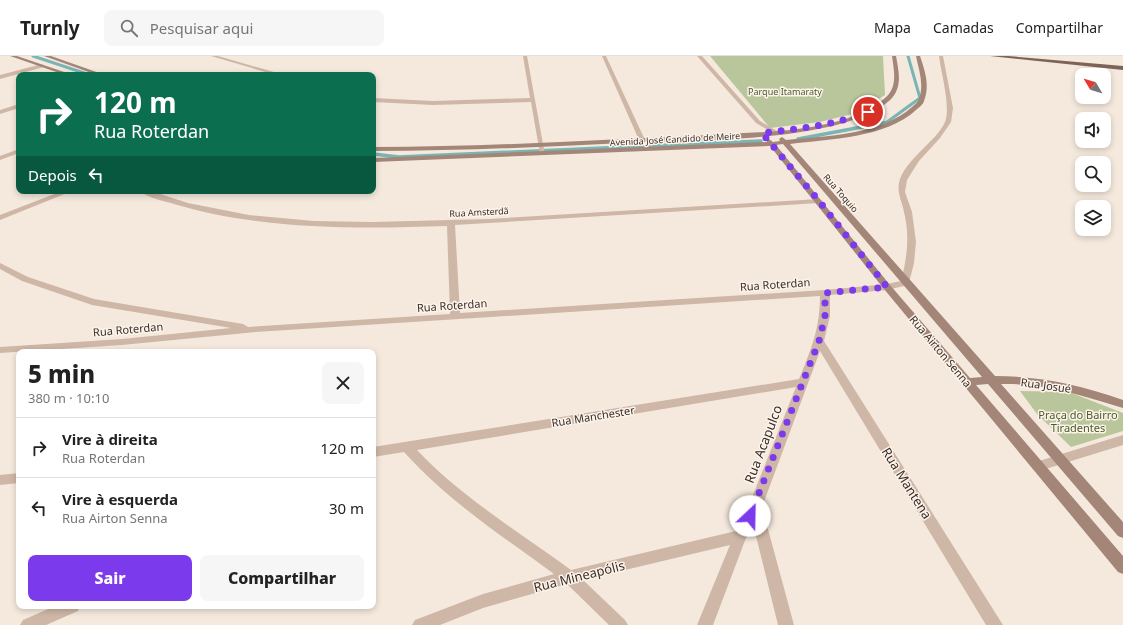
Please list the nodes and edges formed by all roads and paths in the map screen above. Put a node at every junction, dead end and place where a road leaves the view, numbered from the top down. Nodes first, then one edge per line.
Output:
1 (12, 56) edge
2 (46, 56) edge
3 (213, 56) edge
4 (525, 56) edge
5 (604, 56) edge
6 (699, 56) edge
7 (894, 56) edge
8 (918, 56) edge
9 (941, 56) edge
10 (992, 56) edge
11 (1115, 61) dead end
12 (1123, 62) edge
13 (42, 66) junction
14 (1123, 68) edge
15 (19, 72) edge
16 (61, 72) edge
17 (93, 72) edge
18 (270, 72) edge
19 (16, 73) edge
20 (0, 77) edge
21 (376, 100) edge
22 (533, 100) junction
23 (16, 107) edge
24 (0, 112) edge
25 (758, 122) junction
26 (775, 132) junction
27 (762, 133) junction
28 (642, 140) junction
29 (785, 143) junction
30 (771, 144) junction
31 (376, 149) edge
32 (542, 149) junction
33 (16, 152) edge
34 (0, 158) edge
35 (376, 160) edge
36 (60, 194) edge
37 (151, 194) edge
38 (819, 201) junction
39 (0, 218) edge
40 (451, 224) junction
41 (0, 266) edge
42 (905, 283) junction
43 (887, 287) junction
44 (825, 293) junction
45 (455, 317) junction
46 (256, 329) junction
47 (819, 341) junction
48 (0, 350) edge
49 (992, 380) junction
50 (803, 382) junction
51 (967, 382) junction
52 (1123, 404) edge
53 (1123, 440) edge
54 (408, 447) junction
55 (376, 453) edge
56 (1060, 460) junction
57 (1039, 466) junction
58 (16, 478) edge
59 (0, 480) edge
60 (755, 507) junction
61 (1123, 532) edge
62 (740, 536) junction
63 (1123, 567) edge
64 (569, 577) junction
65 (66, 609) edge
66 (28, 625) edge
67 (420, 625) edge
68 (620, 625) edge
69 (705, 625) edge
70 (786, 625) edge
71 (995, 625) edge

1 - 13 street
2 - 17 street
3 - 18 street
4 - 22 street
5 - 28 street
6 - 25 street, Rua Toquio
7 - 26 street, Avenida José Candido de Meire
8 - 29 street, Avenida José Candido de Meire
9 - 42 street
10 - 14 main road
11 - 12 main road
13 - 15 street
13 - 16 street
19 - 20 street
21 - 22 street
22 - 32 street
23 - 24 street
25 - 26 street, Rua Toquio
25 - 27 street, Rua Toquio
26 - 27 street, Avenida José Candido de Meire
26 - 29 street, Rua Toquio
27 - 28 street, Avenida José Candido de Meire
27 - 30 street, Rua Airton Senna
28 - 32 street, Avenida José Candido de Meire
29 - 30 street, Avenida José Candido de Meire
29 - 42 street, Rua Toquio
30 - 32 street, Avenida José Candido de Meire
30 - 38 street, Rua Airton Senna
31 - 32 street, Avenida José Candido de Meire
32 - 35 street, Avenida José Candido de Meire
33 - 34 street
36 - 39 street
37 - 40 street, Rua Amsterdã
38 - 40 street, Rua Amsterdã
38 - 43 street, Rua Airton Senna
40 - 45 street
41 - 46 street
42 - 43 street, Rua Roterdan
42 - 49 street, Rua Airton Senna
43 - 44 street, Rua Roterdan
43 - 51 street, Rua Airton Senna
44 - 45 street, Rua Roterdan
44 - 47 street, Rua Acapulco
45 - 46 street, Rua Roterdan
46 - 48 street, Rua Roterdan
47 - 50 street, Rua Acapulco
47 - 71 street, Rua Mantena
49 - 51 street, Rua Josué
49 - 52 street, Rua Josué
49 - 56 street, Rua Airton Senna
50 - 54 street, Rua Manchester
50 - 60 street, Rua Acapulco
51 - 57 street, Rua Airton Senna
53 - 56 street
54 - 55 street, Rua Manchester
54 - 64 street
56 - 57 street
56 - 61 street, Rua Airton Senna
57 - 63 street, Rua Airton Senna
58 - 59 street
60 - 62 street, Rua Acapulco
60 - 70 street
62 - 64 street, Rua Mineapólis
62 - 69 street, Rua Acapulco
64 - 67 street, Rua Mineapólis
64 - 68 street
65 - 66 street

